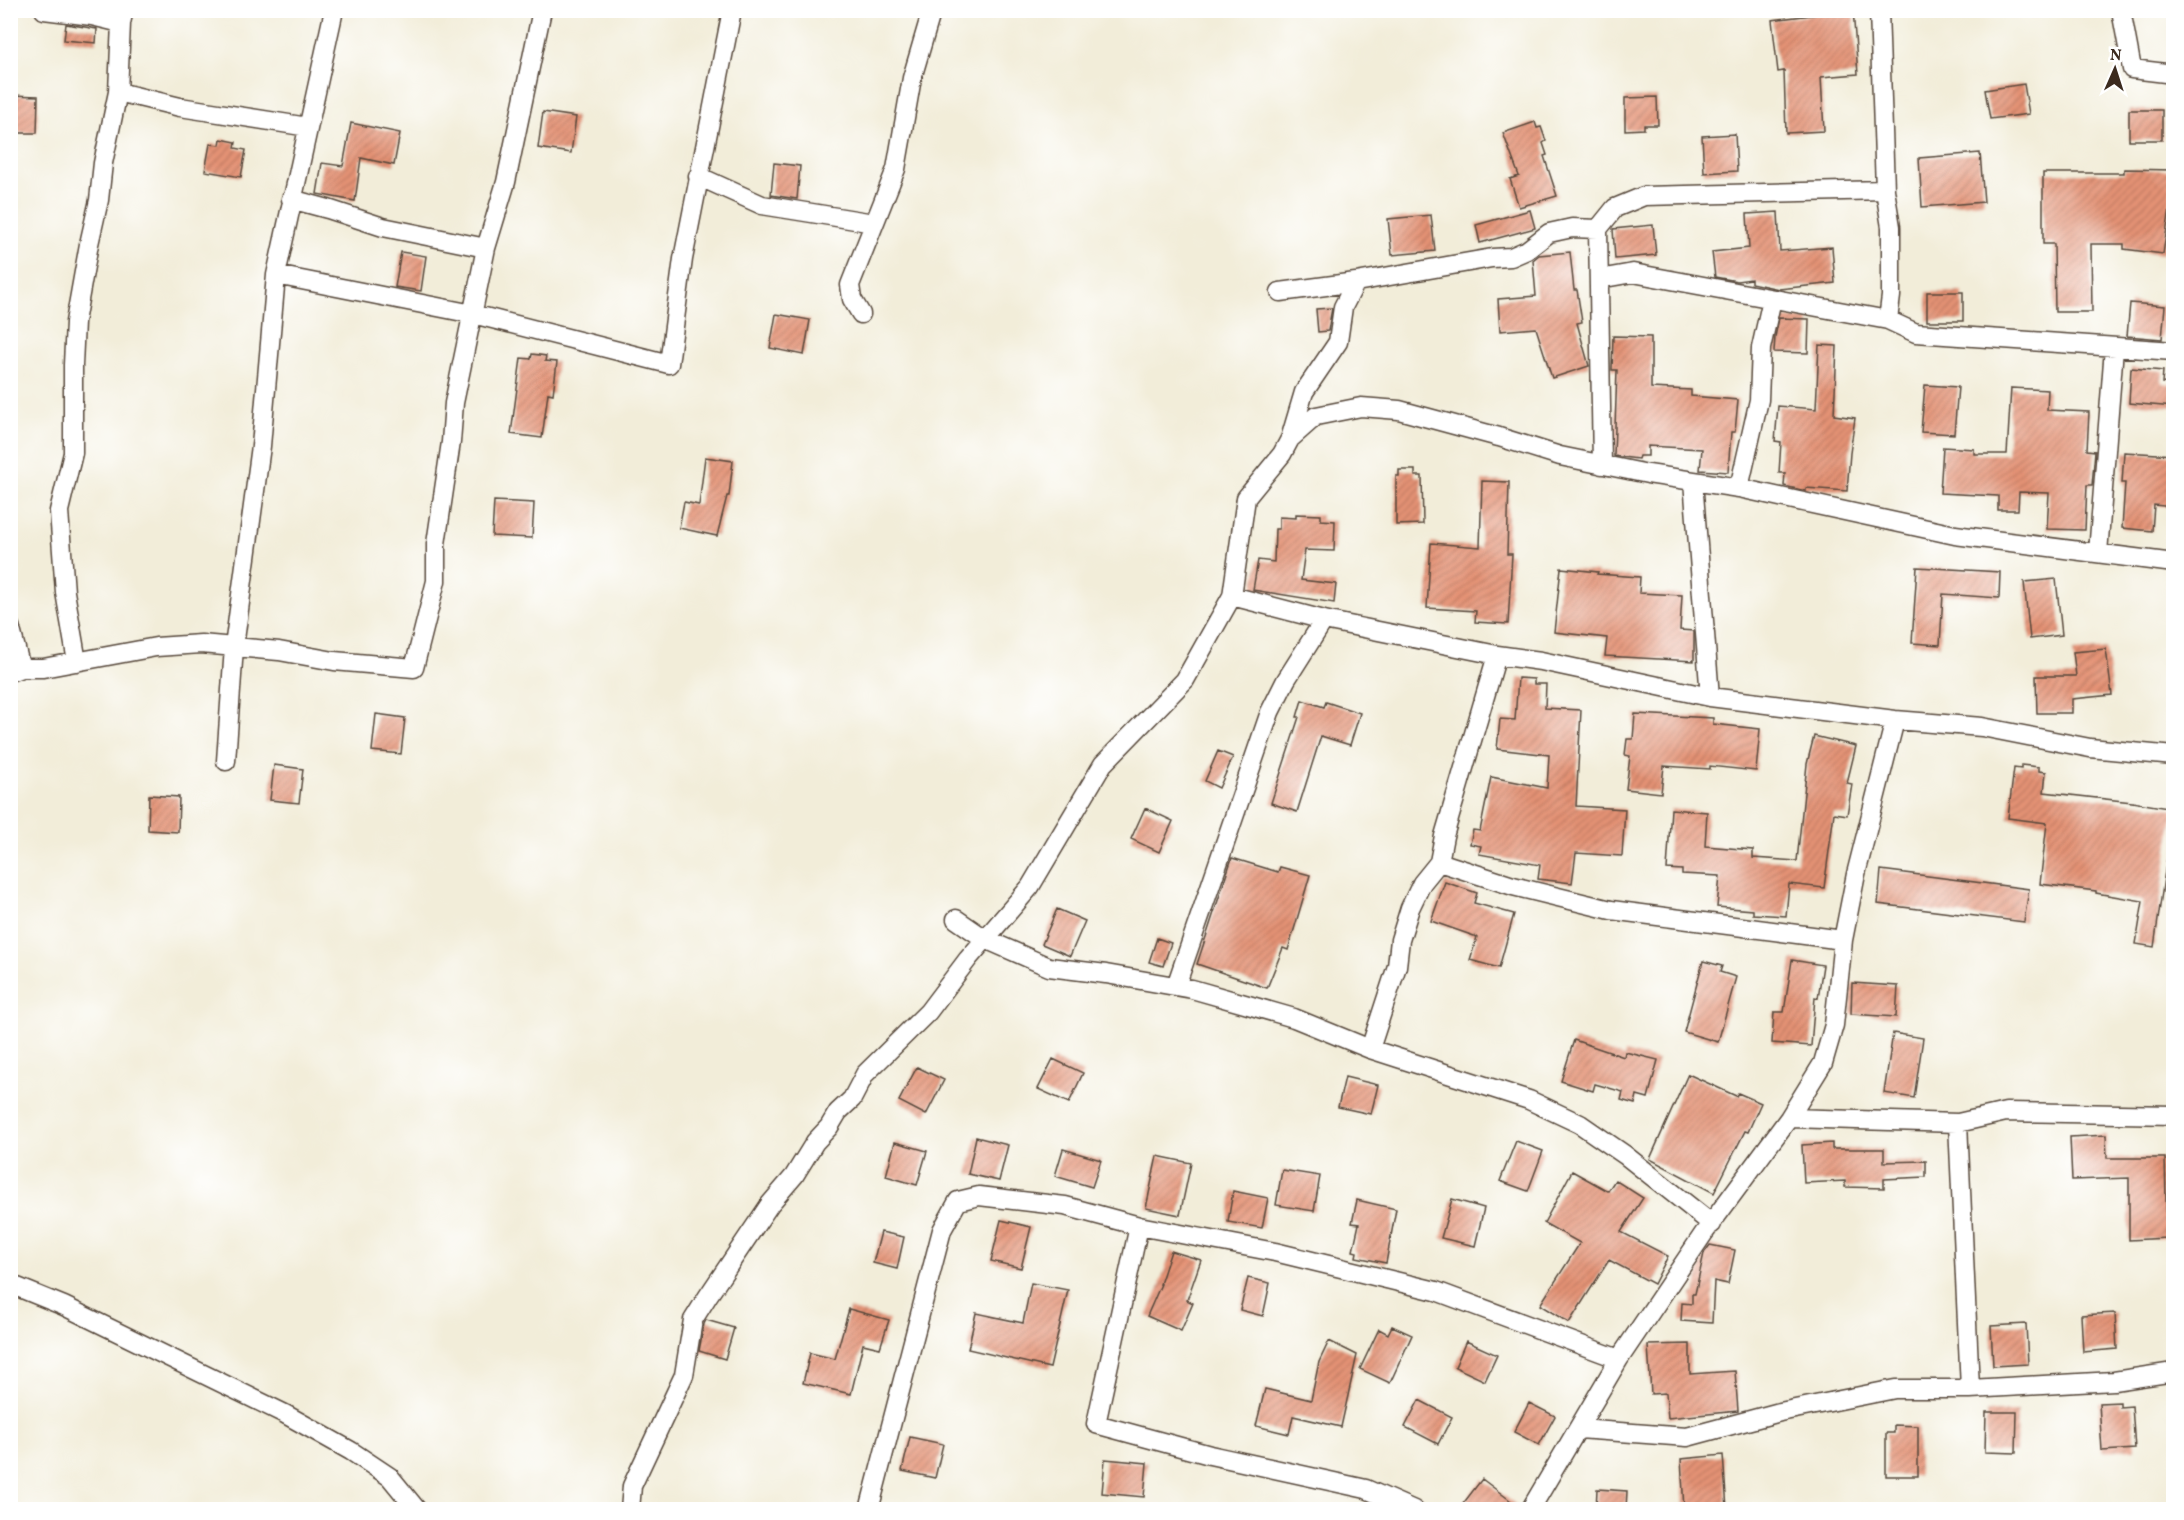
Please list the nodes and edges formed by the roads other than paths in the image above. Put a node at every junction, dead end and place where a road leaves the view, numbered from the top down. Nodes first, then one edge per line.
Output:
1 (44, 10) edge
2 (334, 10) edge
3 (542, 10) edge
4 (732, 10) edge
5 (932, 10) edge
6 (1878, 10) edge
7 (2121, 10) edge
8 (123, 16) edge
9 (2174, 74) edge
10 (118, 92) junction
11 (308, 127) junction
12 (698, 176) junction
13 (1886, 190) junction
14 (291, 200) junction
15 (874, 223) junction
16 (1598, 228) junction
17 (486, 248) junction
18 (276, 275) junction
19 (1599, 279) junction
20 (1356, 282) junction
21 (1280, 292) dead end
22 (1772, 299) junction
23 (473, 314) junction
24 (861, 314) dead end
25 (1888, 320) junction
26 (2114, 348) junction
27 (2174, 351) edge
28 (1290, 439) junction
29 (1602, 465) junction
30 (1693, 482) junction
31 (1739, 488) junction
32 (2097, 553) junction
33 (2174, 563) edge
34 (1232, 596) junction
35 (1324, 620) junction
36 (10, 626) edge
37 (234, 648) junction
38 (1497, 654) junction
39 (77, 662) junction
40 (16, 670) edge
41 (1710, 697) junction
42 (1895, 720) junction
43 (2174, 756) edge
44 (226, 761) dead end
45 (1438, 862) junction
46 (957, 919) dead end
47 (985, 939) junction
48 (1843, 940) junction
49 (1176, 986) junction
50 (1370, 1049) junction
51 (2174, 1115) edge
52 (1790, 1118) junction
53 (1958, 1123) junction
54 (1712, 1224) junction
55 (1139, 1226) junction
56 (10, 1284) edge
57 (1619, 1359) junction
58 (2174, 1372) edge
59 (1971, 1389) junction
60 (1579, 1429) junction
61 (417, 1509) edge
62 (630, 1509) edge
63 (869, 1509) edge
64 (1414, 1509) edge
65 (1530, 1509) edge

1 - 8 street
2 - 11 street
3 - 17 street
4 - 12 street
5 - 15 street
6 - 13 street
7 - 9 street
8 - 10 street
10 - 11 street
10 - 39 street
11 - 14 street
12 - 15 street
12 - 23 street
13 - 16 street
13 - 25 street
14 - 17 street
14 - 18 street
15 - 24 street
16 - 19 street
16 - 20 street
17 - 23 street
18 - 23 street
18 - 37 street
19 - 22 street
19 - 29 street
20 - 21 street
20 - 28 street
22 - 25 street
22 - 31 street
23 - 37 street
25 - 26 street
26 - 27 street
26 - 32 street
28 - 29 street
28 - 34 street
29 - 30 street
30 - 31 street
30 - 41 street
31 - 32 street
32 - 33 street
34 - 35 street
34 - 47 street
35 - 38 street
35 - 49 street
36 - 40 street
37 - 39 street
37 - 44 street
38 - 41 street
38 - 45 street
39 - 40 street
41 - 42 street
42 - 43 street
42 - 48 street
45 - 48 street
45 - 50 street
46 - 47 street
47 - 49 street
47 - 62 street
48 - 52 street
49 - 50 street
50 - 54 street
51 - 53 street
52 - 53 street
52 - 54 street
53 - 59 street
54 - 57 street
55 - 57 street
55 - 63 street
55 - 64 street
56 - 61 street
57 - 60 street
58 - 59 street
59 - 60 street
60 - 65 street

